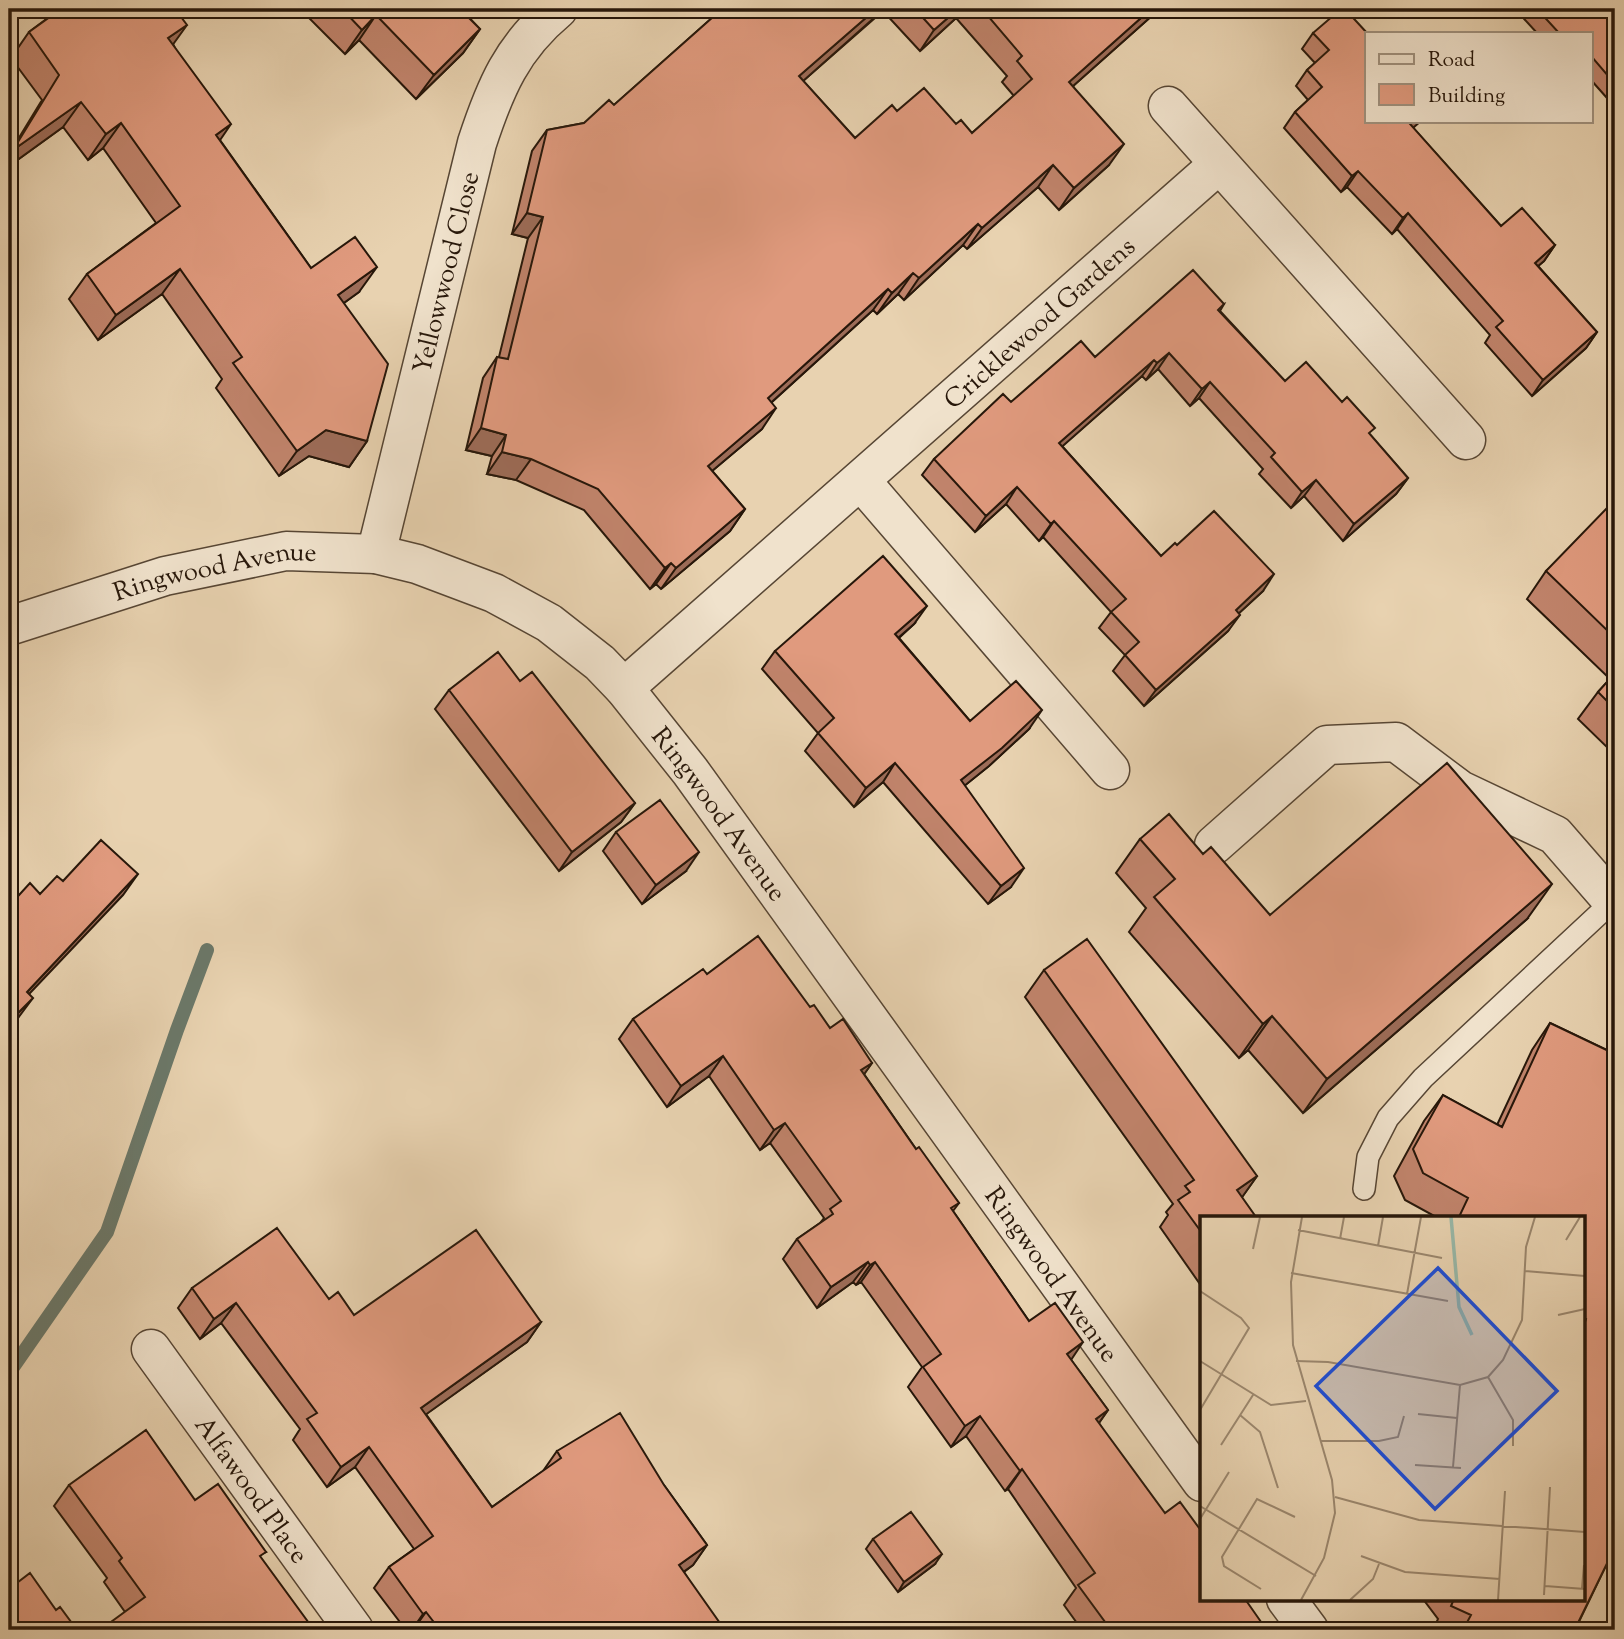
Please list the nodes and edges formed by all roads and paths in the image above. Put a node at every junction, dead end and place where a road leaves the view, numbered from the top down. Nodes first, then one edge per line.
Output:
1 (558, 9) edge
2 (1168, 106) dead end
3 (1219, 164) junction
4 (1466, 440) dead end
5 (861, 481) junction
6 (376, 555) junction
7 (9, 626) edge
8 (624, 688) junction
9 (1110, 770) dead end
10 (1214, 845) dead end
11 (1614, 903) edge
12 (1364, 1189) dead end
13 (151, 1349) dead end
14 (1200, 1479) edge
15 (1287, 1600) edge
16 (354, 1630) edge
17 (1309, 1630) edge

1 - 6 street, Yellowwood Close
2 - 3 street
3 - 4 street
3 - 5 street, Cricklewood Gardens
5 - 8 street, Cricklewood Gardens
5 - 9 street
6 - 7 street, Ringwood Avenue
6 - 8 street, Ringwood Avenue
8 - 14 street, Ringwood Avenue
10 - 11 street
11 - 12 lane
13 - 16 street, Alfawood Place
15 - 17 street

